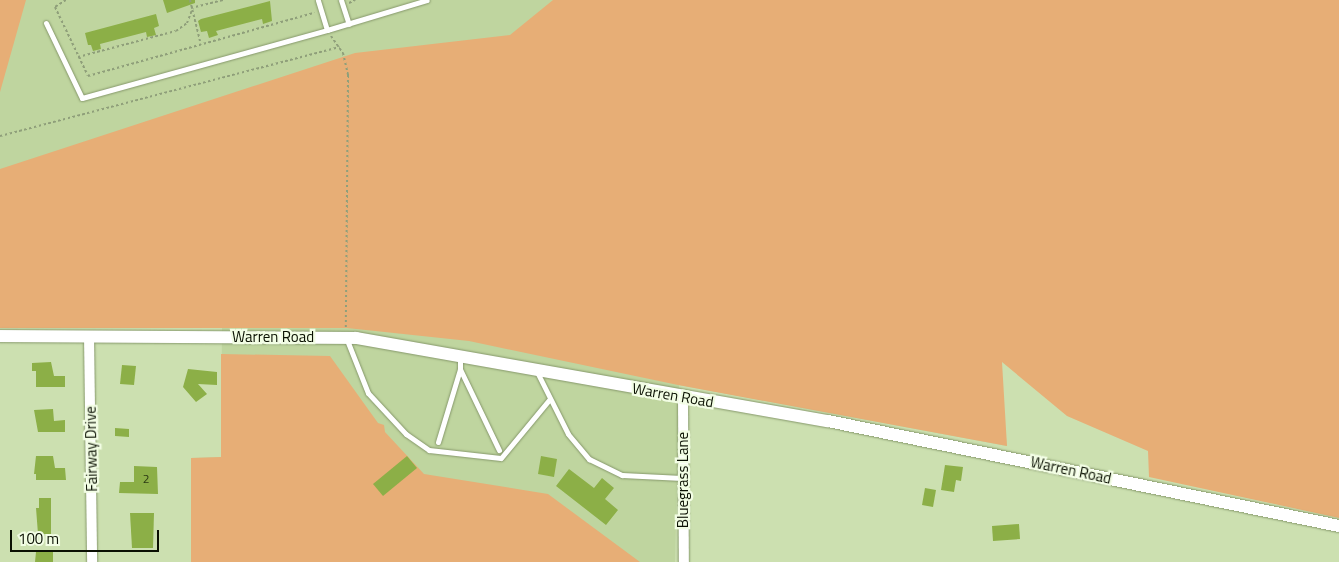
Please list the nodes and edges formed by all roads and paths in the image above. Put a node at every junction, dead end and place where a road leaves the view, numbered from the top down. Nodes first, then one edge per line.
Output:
1 (66, 0) edge
2 (190, 0) edge
3 (223, 0) edge
4 (318, 0) edge
5 (356, 0) edge
6 (359, 0) edge
7 (427, 0) edge
8 (342, 2) edge
9 (192, 9) junction
10 (321, 11) junction
11 (46, 23) dead end
12 (349, 24) junction
13 (327, 30) junction
14 (201, 45) junction
15 (340, 47) junction
16 (78, 57) junction
17 (0, 136) edge
18 (0, 336) edge
19 (89, 336) junction
20 (346, 338) junction
21 (460, 356) junction
22 (460, 369) junction
23 (536, 369) junction
24 (683, 397) junction
25 (549, 400) junction
26 (438, 442) dead end
27 (500, 450) dead end
28 (682, 478) junction
29 (1339, 526) edge
30 (92, 562) edge
31 (684, 562) edge

1 - 16 path
2 - 9 path
3 - 9 path
4 - 10 lane
5 - 6 path
5 - 8 path
7 - 12 lane
8 - 12 lane
9 - 14 path
9 - 16 path
10 - 13 lane
10 - 14 path
11 - 13 lane
12 - 13 lane
13 - 15 path
14 - 16 path
15 - 17 path
15 - 20 path
18 - 19 street, Warren Road
19 - 20 street, Warren Road
19 - 30 street, Fairway Drive
20 - 21 street, Warren Road
20 - 25 lane
21 - 22 lane
21 - 23 street, Warren Road
22 - 26 lane
22 - 27 lane
23 - 24 street, Warren Road
23 - 25 lane
24 - 28 street, Bluegrass Lane
24 - 29 street, Warren Road
25 - 28 lane
28 - 31 street, Bluegrass Lane

